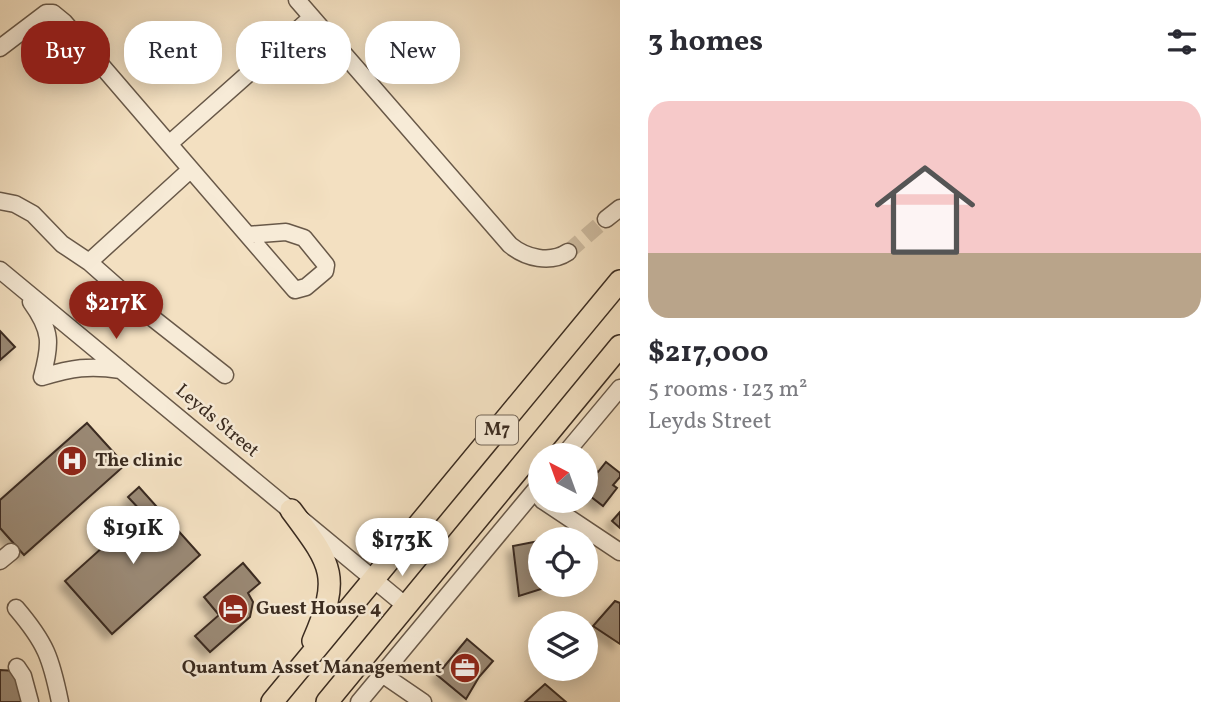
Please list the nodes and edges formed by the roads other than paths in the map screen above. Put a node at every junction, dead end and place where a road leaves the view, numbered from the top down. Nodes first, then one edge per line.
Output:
1 (297, 0) edge
2 (312, 17) junction
3 (0, 48) edge
4 (170, 144) junction
5 (190, 170) junction
6 (0, 201) edge
7 (620, 208) edge
8 (606, 219) tunnel mouth
9 (247, 235) junction
10 (568, 252) tunnel mouth
11 (89, 262) junction
12 (0, 270) edge
13 (620, 281) edge
14 (19, 286) junction
15 (620, 346) edge
16 (123, 370) junction
17 (225, 375) dead end
18 (620, 388) edge
19 (574, 443) edge
20 (528, 507) edge
21 (291, 510) junction
22 (566, 513) edge
23 (620, 552) edge
24 (374, 578) junction
25 (406, 606) junction
26 (16, 608) dead end
27 (302, 665) junction
28 (17, 667) dead end
29 (382, 674) junction
30 (30, 702) edge
31 (60, 702) edge
32 (272, 702) edge
33 (327, 702) edge
34 (359, 702) edge
35 (423, 702) edge

1 - 2 street
2 - 4 street
2 - 10 street
3 - 4 street
4 - 5 street
5 - 9 street
5 - 11 street
6 - 11 street
7 - 8 street
9 - 9 street
11 - 17 street
12 - 14 street, Leyds Street
13 - 24 main road, M7
14 - 16 street, Leyds Street
14 - 16 street
15 - 25 main road, M7
16 - 21 street, Leyds Street
18 - 19 street
20 - 29 street
21 - 24 street, Leyds Street
21 - 27 main road
22 - 23 street
24 - 25 street, Leyds Street
24 - 27 main road, M7
25 - 33 main road, M7
26 - 31 street
27 - 32 main road, M7
28 - 30 street
29 - 34 street
29 - 35 street

